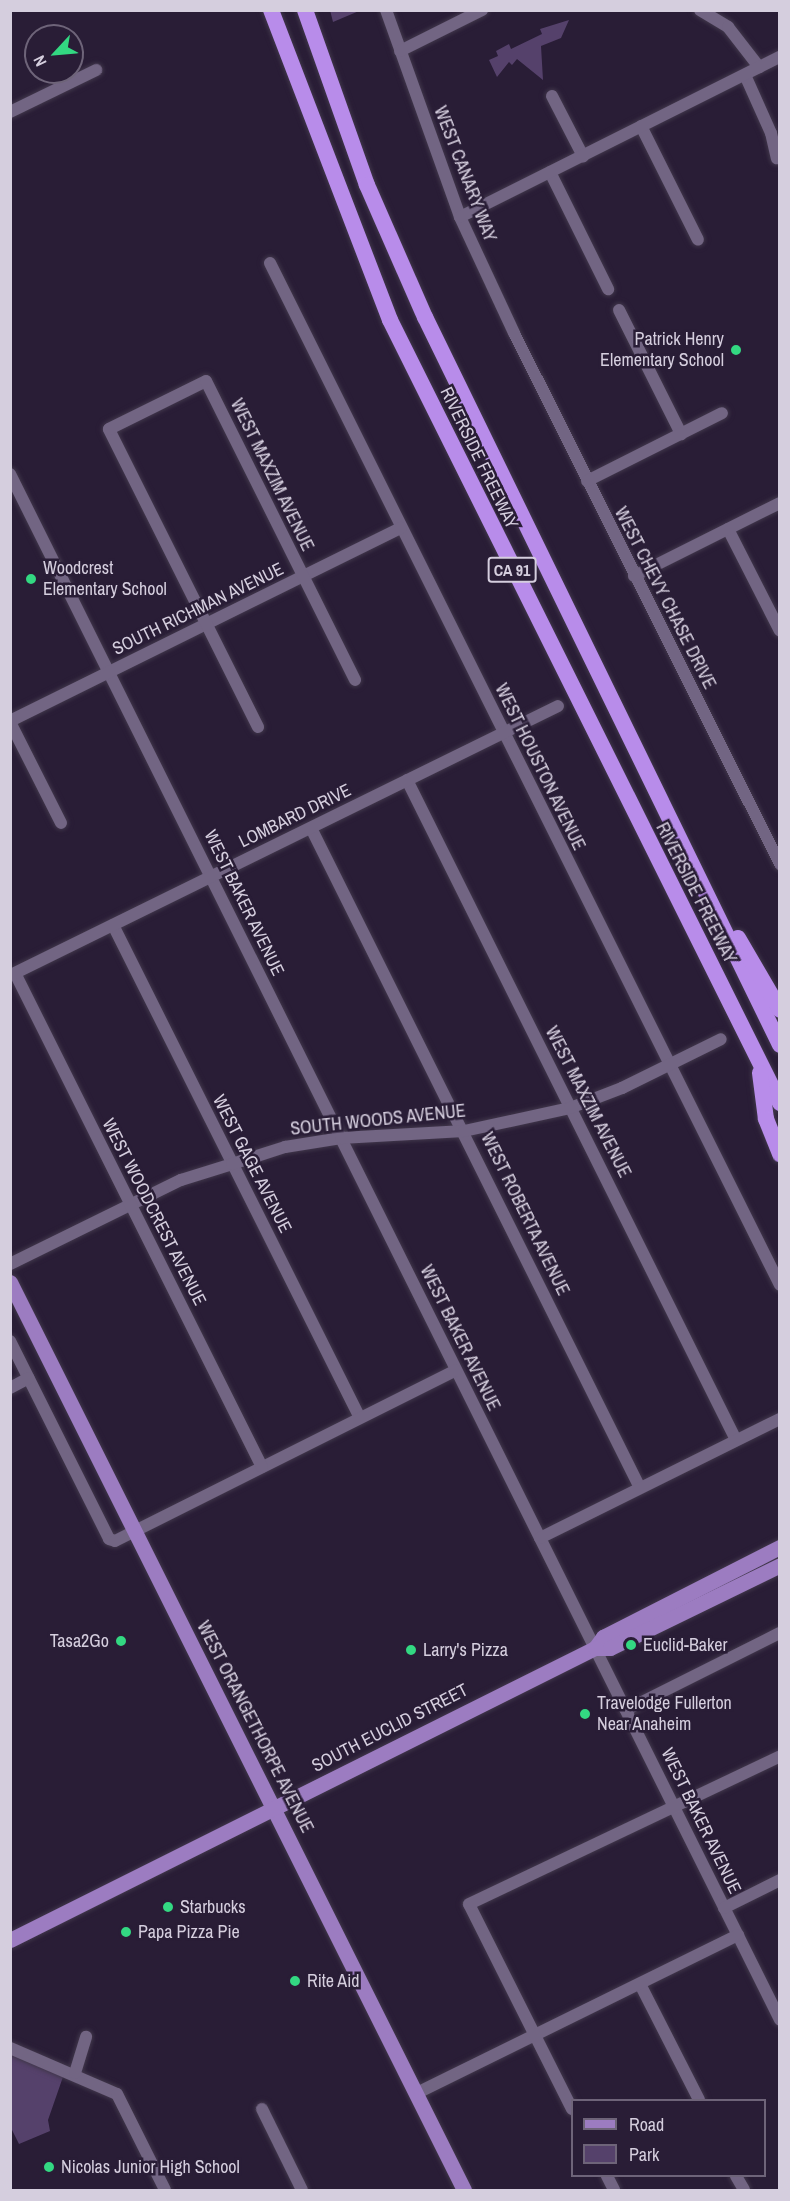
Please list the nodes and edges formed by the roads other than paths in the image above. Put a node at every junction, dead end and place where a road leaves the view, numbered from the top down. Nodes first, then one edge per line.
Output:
1 (264, 10) edge
2 (271, 10) edge
3 (305, 10) edge
4 (386, 10) edge
5 (482, 10) edge
6 (699, 10) edge
7 (399, 51) junction
8 (780, 57) edge
9 (759, 67) junction
10 (291, 69) junction
11 (96, 70) dead end
12 (745, 75) junction
13 (552, 96) dead end
14 (10, 112) edge
15 (641, 126) junction
16 (583, 156) junction
17 (777, 158) dead end
18 (550, 172) junction
19 (460, 217) junction
20 (698, 240) dead end
21 (270, 263) dead end
22 (608, 289) dead end
23 (619, 310) dead end
24 (520, 346) joint
25 (722, 413) dead end
26 (681, 434) junction
27 (10, 474) edge
28 (587, 481) junction
29 (780, 503) edge
30 (401, 528) junction
31 (728, 529) junction
32 (634, 576) junction
33 (303, 577) junction
34 (207, 624) junction
35 (780, 631) edge
36 (109, 673) junction
37 (355, 681) dead end
38 (558, 706) dead end
39 (10, 721) edge
40 (258, 727) dead end
41 (503, 733) junction
42 (407, 780) junction
43 (61, 823) dead end
44 (310, 828) junction
45 (684, 844) junction
46 (780, 864) edge
47 (211, 877) junction
48 (113, 925) junction
49 (15, 973) joint
50 (780, 1010) edge
51 (721, 1039) dead end
52 (780, 1045) edge
53 (758, 1060) junction
54 (669, 1065) junction
55 (780, 1103) edge
56 (570, 1108) junction
57 (464, 1131) junction
58 (341, 1138) junction
59 (780, 1154) edge
60 (232, 1164) junction
61 (130, 1205) junction
62 (10, 1264) edge
63 (10, 1282) edge
64 (780, 1285) edge
65 (10, 1341) edge
66 (456, 1370) junction
67 (29, 1378) junction
68 (10, 1388) edge
69 (360, 1418) junction
70 (780, 1419) edge
71 (736, 1440) junction
72 (262, 1467) junction
73 (640, 1488) junction
74 (134, 1532) junction
75 (540, 1538) junction
76 (780, 1547) edge
77 (780, 1565) edge
78 (780, 1633) edge
79 (595, 1648) junction
80 (626, 1710) junction
81 (780, 1756) edge
82 (674, 1808) junction
83 (274, 1809) junction
84 (780, 1880) edge
85 (724, 1908) junction
86 (738, 1935) junction
87 (10, 1940) edge
88 (640, 1984) junction
89 (776, 2004) edge
90 (780, 2020) edge
91 (534, 2035) junction
92 (86, 2037) dead end
93 (10, 2048) edge
94 (75, 2073) junction
95 (417, 2093) junction
96 (698, 2099) edge
97 (571, 2105) edge
98 (262, 2109) dead end
99 (165, 2190) edge
100 (302, 2190) edge
101 (464, 2190) edge

1 - 10 highway
2 - 10 highway, RIVERSIDE FREEWAY / CA 91
3 - 45 highway, RIVERSIDE FREEWAY / CA 91
4 - 7 street, WEST CANARY WAY
5 - 7 street
6 - 9 street
7 - 19 street, WEST CANARY WAY
8 - 9 street
9 - 12 street
10 - 53 highway, RIVERSIDE FREEWAY / CA 91
11 - 14 street
12 - 15 street
12 - 17 street
13 - 16 street
15 - 16 street
15 - 20 street
16 - 18 street
18 - 19 street
18 - 22 street
19 - 24 street, WEST CANARY WAY
21 - 30 street, WEST HOUSTON AVENUE
23 - 26 street
24 - 28 street, WEST CHEVY CHASE DRIVE
25 - 26 street
26 - 28 street
27 - 36 street, WEST BAKER AVENUE
28 - 32 street, WEST CHEVY CHASE DRIVE
29 - 31 street
30 - 33 street, SOUTH RICHMAN AVENUE
30 - 41 street, WEST HOUSTON AVENUE
31 - 32 street
31 - 35 street
32 - 46 street, WEST CHEVY CHASE DRIVE
33 - 34 street, SOUTH RICHMAN AVENUE
33 - 34 street, WEST MAXZIM AVENUE
33 - 37 street, WEST MAXZIM AVENUE
34 - 36 street, SOUTH RICHMAN AVENUE
34 - 40 street
36 - 39 street, SOUTH RICHMAN AVENUE
36 - 47 street, WEST BAKER AVENUE
38 - 41 street, LOMBARD DRIVE
39 - 43 street
41 - 42 street, LOMBARD DRIVE
41 - 54 street, WEST HOUSTON AVENUE
42 - 44 street, LOMBARD DRIVE
42 - 56 street, WEST MAXZIM AVENUE
44 - 47 street, LOMBARD DRIVE
44 - 57 street, WEST ROBERTA AVENUE
45 - 50 highway
45 - 52 highway, RIVERSIDE FREEWAY / CA 91
47 - 48 street, LOMBARD DRIVE
47 - 58 street, WEST BAKER AVENUE
48 - 49 street, LOMBARD DRIVE
48 - 60 street, WEST GAGE AVENUE
49 - 61 street, WEST WOODCREST AVENUE
51 - 54 street, SOUTH WOODS AVENUE
53 - 55 highway, RIVERSIDE FREEWAY / CA 91
53 - 59 highway
54 - 56 street, SOUTH WOODS AVENUE
54 - 64 street, WEST HOUSTON AVENUE
56 - 57 street, SOUTH WOODS AVENUE
56 - 71 street, WEST MAXZIM AVENUE
57 - 58 street, SOUTH WOODS AVENUE
57 - 73 street, WEST ROBERTA AVENUE
58 - 60 street, SOUTH WOODS AVENUE
58 - 66 street, WEST BAKER AVENUE
60 - 61 street, SOUTH WOODS AVENUE
60 - 69 street, WEST GAGE AVENUE
61 - 62 street, SOUTH WOODS AVENUE
61 - 72 street, WEST WOODCREST AVENUE
63 - 74 main road, WEST ORANGETHORPE AVENUE
65 - 67 street
66 - 69 street
66 - 75 street, WEST BAKER AVENUE
67 - 68 street
67 - 74 street
69 - 72 street
70 - 71 street
71 - 73 street
72 - 74 street
73 - 75 street
74 - 83 main road, WEST ORANGETHORPE AVENUE
75 - 79 street, WEST BAKER AVENUE
76 - 79 main road, SOUTH EUCLID STREET
77 - 79 main road, SOUTH EUCLID STREET
78 - 80 street
79 - 80 street, WEST BAKER AVENUE
79 - 83 main road, SOUTH EUCLID STREET
80 - 82 street, WEST BAKER AVENUE
81 - 82 street
82 - 85 street, WEST BAKER AVENUE
82 - 91 street
83 - 87 main road, SOUTH EUCLID STREET
83 - 95 main road, WEST ORANGETHORPE AVENUE
84 - 85 street
85 - 86 street, WEST BAKER AVENUE
86 - 88 street
86 - 89 street, WEST BAKER AVENUE
88 - 91 street
88 - 96 street
89 - 90 street, WEST BAKER AVENUE
91 - 95 street
91 - 97 street
92 - 94 street
93 - 94 street
94 - 99 street
95 - 101 main road, WEST ORANGETHORPE AVENUE
98 - 100 street

